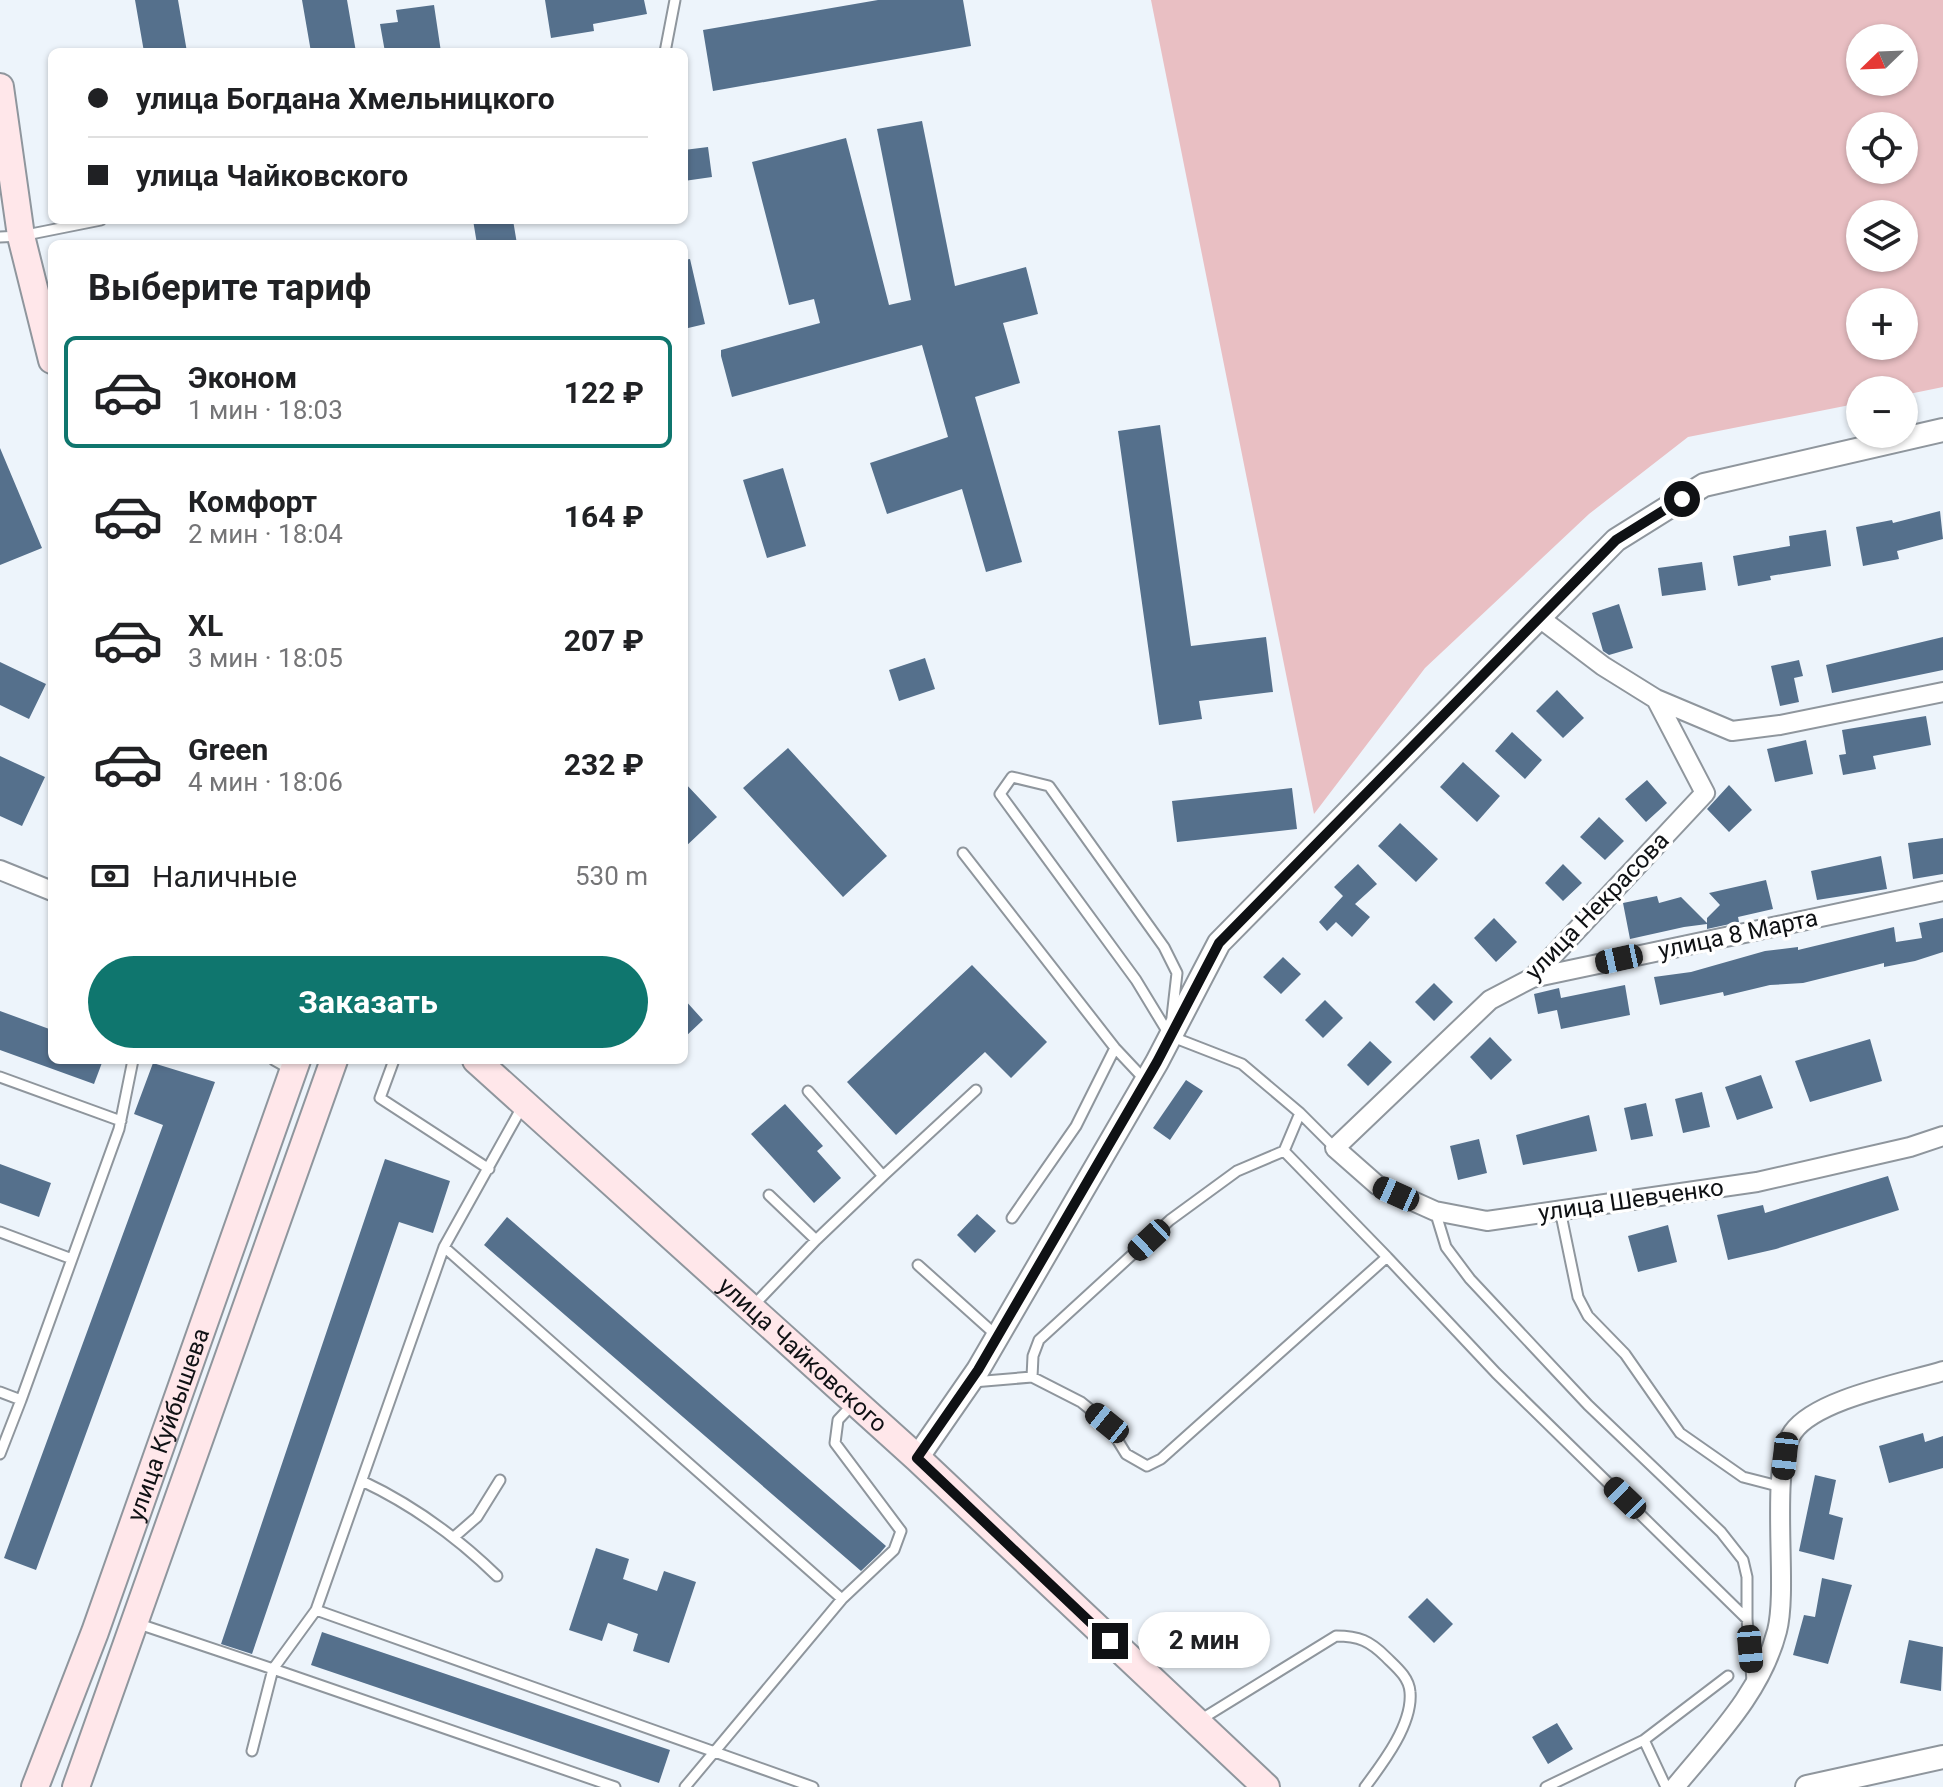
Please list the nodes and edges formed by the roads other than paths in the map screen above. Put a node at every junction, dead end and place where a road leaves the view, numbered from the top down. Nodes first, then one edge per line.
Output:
1 (675, 0) edge
2 (666, 48) edge
3 (0, 87) edge
4 (78, 224) edge
5 (11, 236) edge
6 (48, 348) edge
7 (1943, 430) edge
8 (1541, 619) junction
9 (1943, 692) edge
10 (1656, 699) junction
11 (963, 853) dead end
12 (0, 870) edge
13 (48, 889) edge
14 (1943, 891) edge
15 (1532, 978) junction
16 (1170, 1036) junction
17 (1115, 1048) junction
18 (132, 1064) edge
19 (288, 1064) edge
20 (333, 1064) edge
21 (393, 1064) edge
22 (480, 1064) edge
23 (0, 1077) edge
24 (1146, 1081) junction
25 (976, 1090) dead end
26 (808, 1091) dead end
27 (524, 1104) junction
28 (1300, 1113) junction
29 (121, 1121) junction
30 (1943, 1136) edge
31 (1335, 1148) junction
32 (1284, 1151) junction
33 (489, 1169) junction
34 (883, 1176) junction
35 (769, 1195) dead end
36 (1560, 1210) junction
37 (1435, 1211) junction
38 (1012, 1218) dead end
39 (0, 1232) edge
40 (816, 1240) junction
41 (444, 1247) junction
42 (1387, 1257) junction
43 (72, 1259) junction
44 (918, 1265) dead end
45 (750, 1308) junction
46 (997, 1336) junction
47 (1943, 1371) edge
48 (1032, 1377) junction
49 (970, 1382) junction
50 (0, 1392) edge
51 (21, 1400) junction
52 (854, 1402) junction
53 (0, 1454) edge
54 (917, 1458) junction
55 (500, 1480) dead end
56 (362, 1481) junction
57 (1782, 1487) junction
58 (454, 1537) junction
59 (497, 1576) dead end
60 (842, 1599) junction
61 (316, 1610) junction
62 (1747, 1619) junction
63 (135, 1623) junction
64 (273, 1669) junction
65 (1728, 1676) dead end
66 (1751, 1693) junction
67 (1196, 1722) junction
68 (1644, 1740) junction
69 (252, 1751) dead end
70 (714, 1752) junction
71 (1943, 1757) edge
72 (35, 1787) edge
73 (76, 1787) edge
74 (615, 1787) edge
75 (685, 1787) edge
76 (813, 1787) edge
77 (1266, 1787) edge
78 (1365, 1787) edge
79 (1546, 1787) edge
80 (1666, 1787) edge
81 (1675, 1787) edge
82 (1807, 1787) edge

1 - 2 lane
3 - 5 main road
4 - 5 lane
5 - 6 main road
7 - 8 street
8 - 10 street
8 - 16 street
9 - 10 street
10 - 15 street, улица Некрасова
11 - 17 lane
12 - 13 street
14 - 15 street, улица 8 Марта
15 - 31 street, улица Некрасова
16 - 16 lane
16 - 24 street
16 - 28 lane
17 - 24 lane
17 - 38 lane
18 - 29 lane
19 - 72 main road, улица Куйбышева
20 - 63 main road, улица Куйбышева
21 - 33 lane
22 - 27 main road, улица Чайковского
23 - 29 lane
24 - 46 street
25 - 34 lane
26 - 34 lane
27 - 33 lane
27 - 45 main road, улица Чайковского
28 - 31 lane
28 - 32 lane
29 - 43 lane
30 - 36 street, улица Шевченко
31 - 37 street, улица Шевченко
32 - 42 lane
32 - 48 lane
33 - 41 lane
34 - 40 lane
35 - 40 lane
36 - 37 street, улица Шевченко
36 - 57 lane
37 - 62 lane
39 - 43 lane
40 - 45 lane
41 - 56 lane
41 - 60 lane
42 - 48 lane
42 - 62 lane
43 - 51 lane
44 - 46 lane
45 - 52 main road, улица Чайковского
46 - 49 street
47 - 57 street
48 - 49 lane
49 - 54 street
50 - 51 lane
51 - 53 lane
52 - 54 main road, улица Чайковского
52 - 60 lane
54 - 67 main road, улица Чайковского
55 - 58 lane
56 - 58 lane
56 - 61 lane
57 - 66 street
58 - 59 lane
60 - 70 lane
61 - 64 lane
61 - 70 lane
62 - 66 lane
63 - 64 lane
63 - 73 main road, улица Куйбышева
64 - 69 lane
64 - 74 lane
65 - 68 lane
66 - 81 street
67 - 77 main road, улица Чайковского
67 - 78 lane
68 - 79 lane
68 - 80 lane
70 - 75 lane
70 - 76 lane
71 - 82 street

